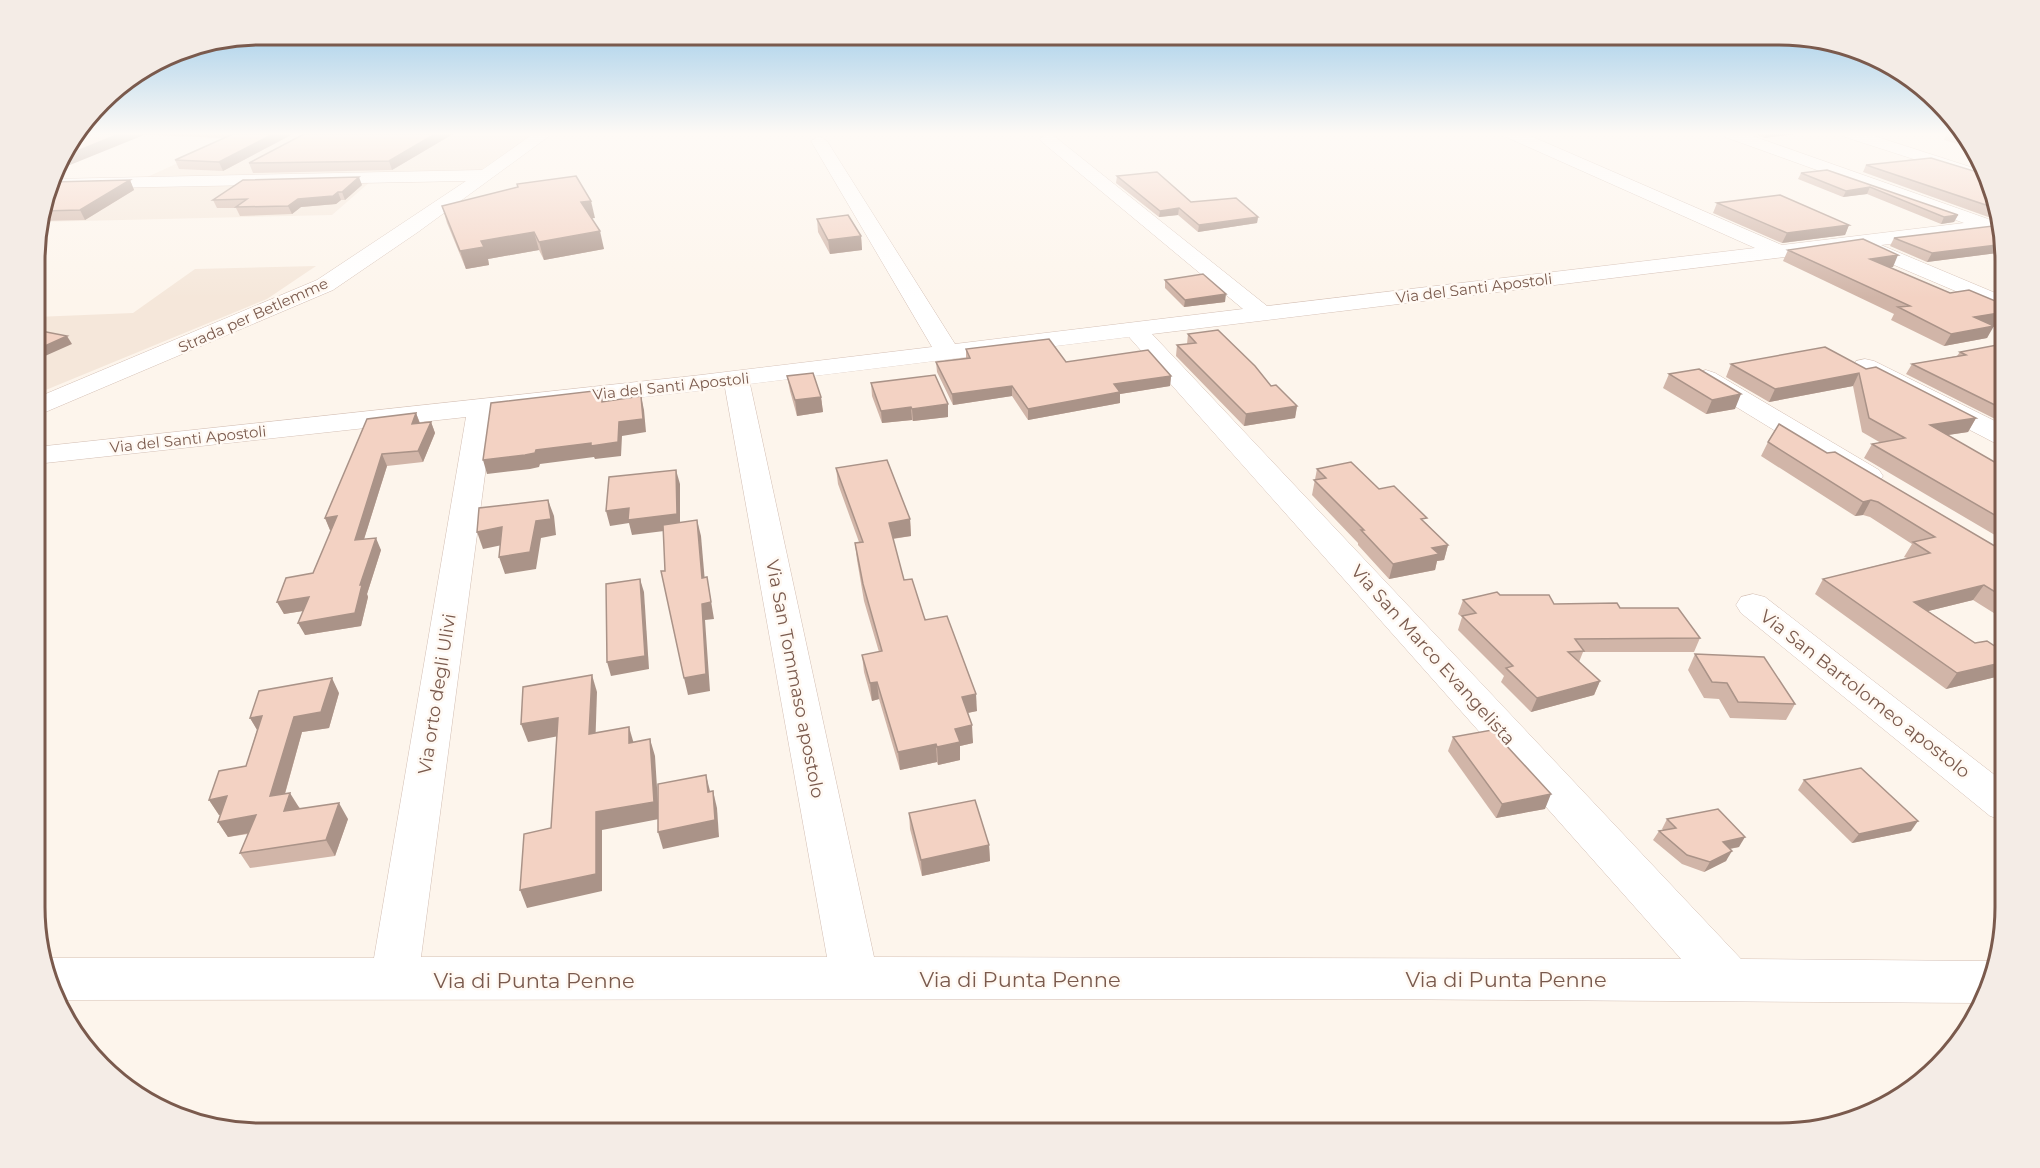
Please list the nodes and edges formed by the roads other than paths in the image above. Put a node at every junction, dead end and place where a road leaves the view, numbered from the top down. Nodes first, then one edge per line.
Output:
1 (466, 189) edge
2 (848, 189) edge
3 (1110, 189) edge
4 (1636, 189) edge
5 (1889, 189) edge
6 (1992, 224) edge
7 (1992, 225) edge
8 (1868, 247) edge
9 (1780, 252) junction
10 (1995, 301) edge
11 (1262, 313) junction
12 (1136, 330) junction
13 (947, 353) junction
14 (1865, 366) edge
15 (1706, 378) edge
16 (736, 379) junction
17 (45, 404) edge
18 (481, 407) junction
19 (1995, 432) edge
20 (45, 455) edge
21 (1895, 492) edge
22 (1753, 605) dead end
23 (1995, 798) edge
24 (57, 979) edge
25 (394, 980) junction
26 (855, 980) junction
27 (1730, 980) junction
28 (1982, 982) edge

1 - 17 street, Strada per Betlemme
2 - 13 street
3 - 11 street
4 - 9 street
5 - 6 street
7 - 9 street, Via del Santi Apostoli
8 - 10 street
9 - 11 street, Via del Santi Apostoli
11 - 12 street, Via del Santi Apostoli
12 - 13 street, Via del Santi Apostoli
12 - 27 street, Via San Marco Evangelista
13 - 16 street, Via del Santi Apostoli
14 - 19 street
15 - 21 street
16 - 18 street, Via del Santi Apostoli
16 - 26 street, Via San Tommaso apostolo
18 - 20 street, Via del Santi Apostoli
18 - 25 street, Via orto degli Ulivi
22 - 23 street, Via San Bartolomeo apostolo
24 - 25 street, Via di Punta Penne
25 - 26 street, Via di Punta Penne
26 - 27 street, Via di Punta Penne
27 - 28 street, Via di Punta Penne

